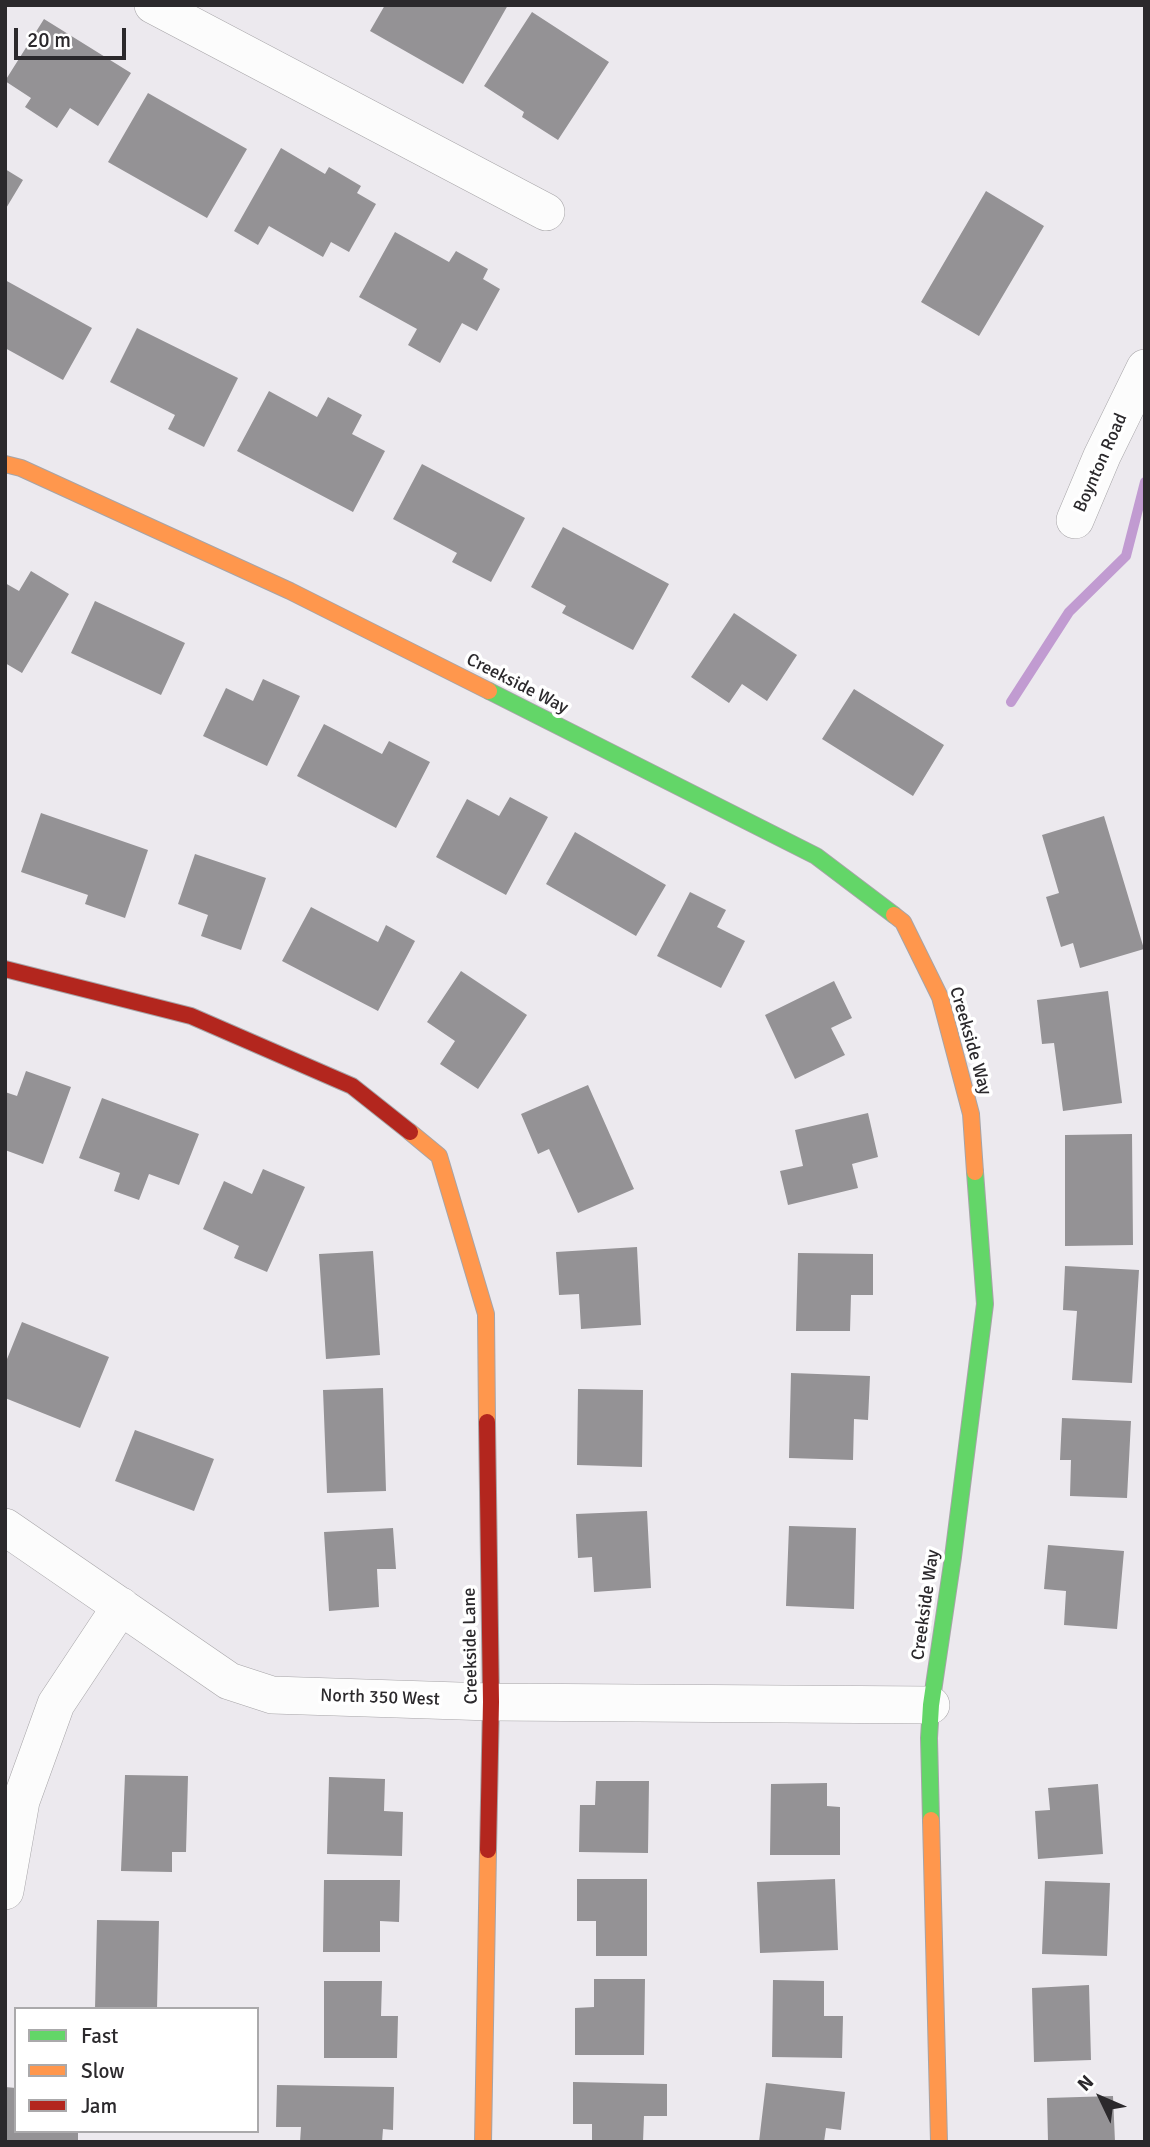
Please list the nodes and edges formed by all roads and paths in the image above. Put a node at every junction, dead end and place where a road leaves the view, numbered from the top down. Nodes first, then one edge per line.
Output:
1 (153, 5) edge
2 (546, 212) dead end
3 (1145, 368) edge
4 (5, 464) edge
5 (1075, 520) dead end
6 (5, 969) edge
7 (5, 1527) edge
8 (121, 1606) junction
9 (491, 1702) junction
10 (931, 1705) junction
11 (5, 1891) edge
12 (483, 2142) edge
13 (939, 2142) edge

1 - 2 street
3 - 5 street, Boynton Road
4 - 10 street, Creekside Way
6 - 9 street, Creekside Lane
7 - 8 street, North 350 West
8 - 9 street, North 350 West
8 - 11 street
9 - 10 street, North 350 West
9 - 12 street, Creekside Lane
10 - 13 street, Creekside Way

